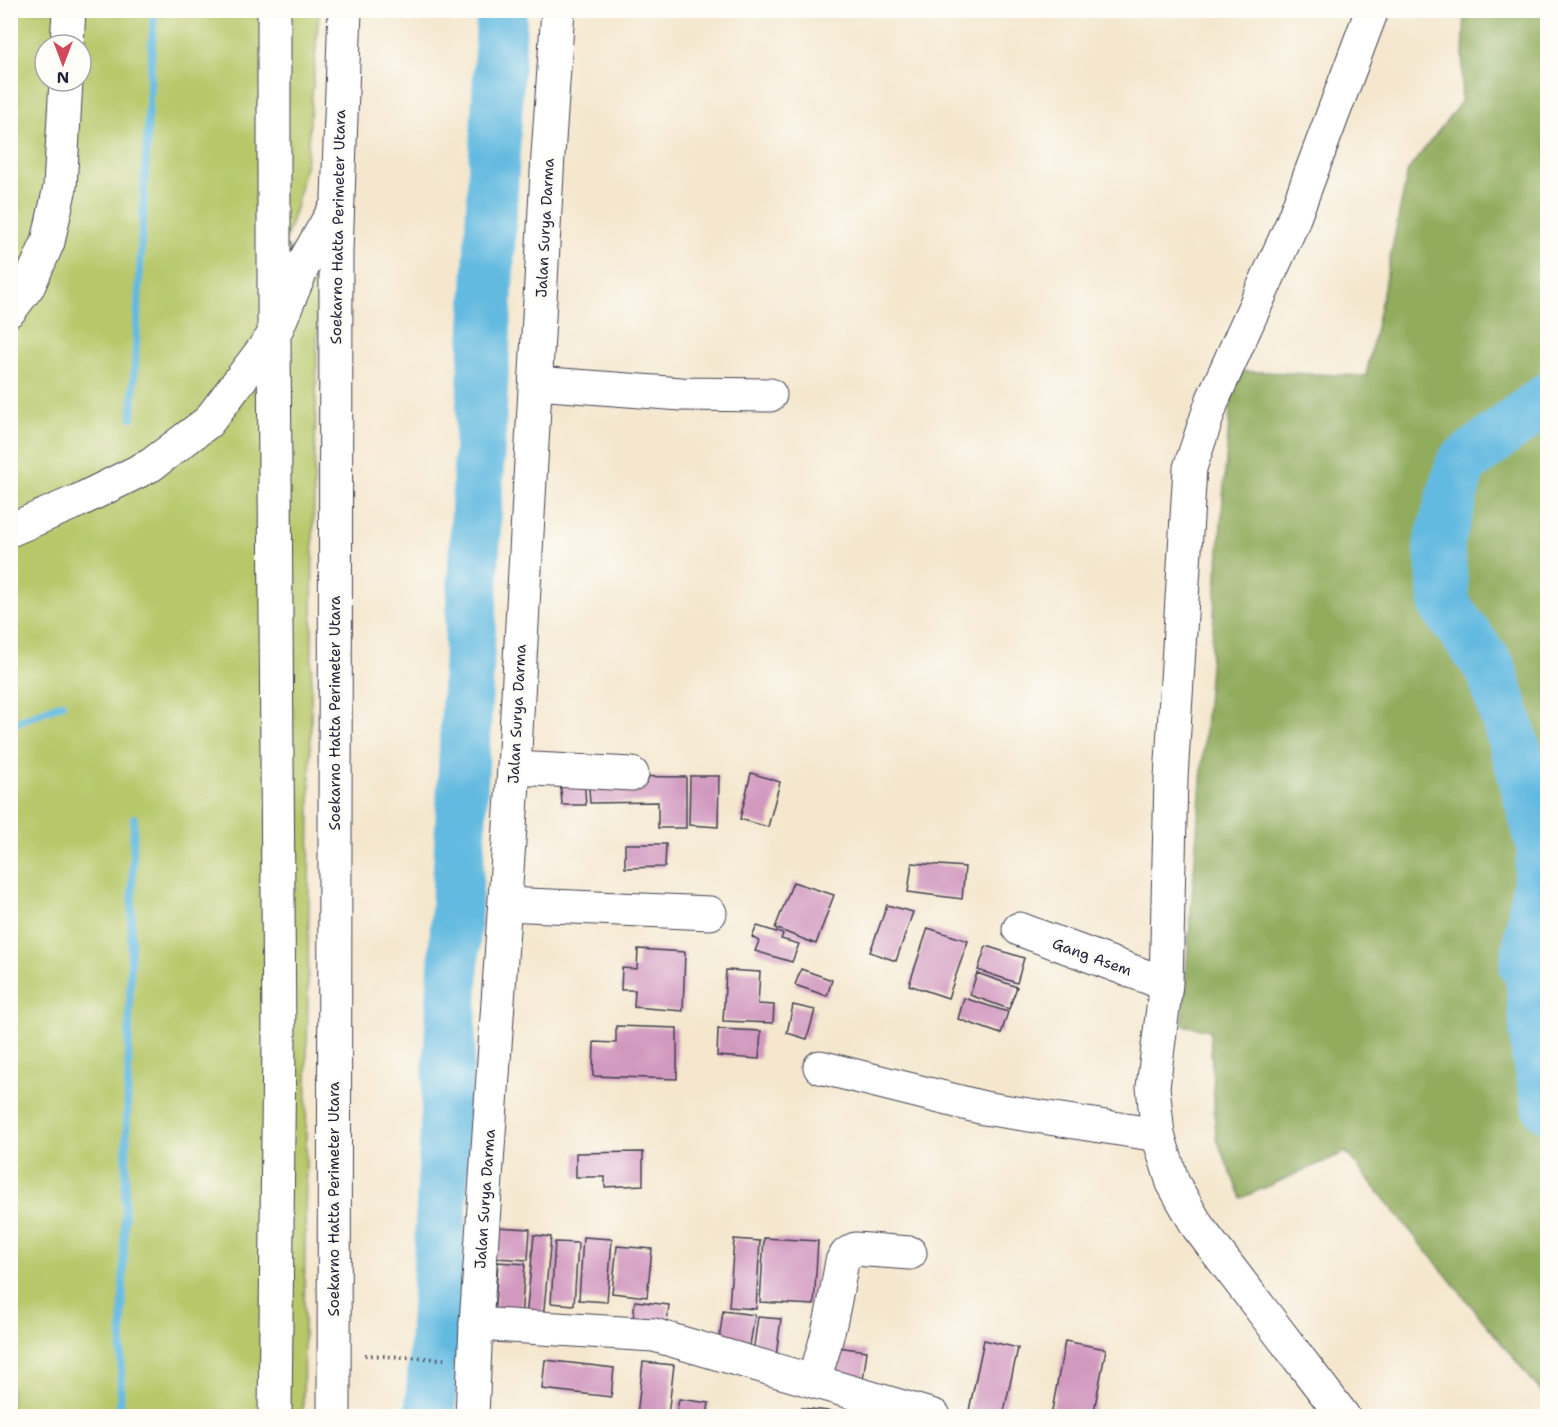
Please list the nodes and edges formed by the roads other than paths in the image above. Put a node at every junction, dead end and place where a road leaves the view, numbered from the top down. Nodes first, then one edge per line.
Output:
1 (69, 10) edge
2 (274, 10) edge
3 (345, 10) edge
4 (558, 10) edge
5 (1372, 10) edge
6 (68, 33) edge
7 (65, 93) edge
8 (337, 205) junction
9 (10, 310) edge
10 (274, 335) junction
11 (536, 382) junction
12 (770, 395) dead end
13 (10, 530) edge
14 (514, 768) junction
15 (632, 774) dead end
16 (505, 904) junction
17 (710, 913) dead end
18 (1019, 929) dead end
19 (1166, 984) junction
20 (820, 1067) dead end
21 (1158, 1135) junction
22 (910, 1253) dead end
23 (476, 1324) junction
24 (813, 1380) junction
25 (275, 1416) edge
26 (334, 1416) edge
27 (472, 1416) edge
28 (934, 1416) edge
29 (1343, 1416) edge

1 - 6 street
2 - 10 street
3 - 8 street, Soekarno Hatta Perimeter Utara
4 - 11 street, Jalan Surya Darma
5 - 19 street
7 - 9 street
8 - 10 street
8 - 26 street, Soekarno Hatta Perimeter Utara
10 - 13 street
10 - 25 street
11 - 12 street
11 - 14 street, Jalan Surya Darma
14 - 15 street
14 - 16 street, Jalan Surya Darma
16 - 17 street
16 - 23 street, Jalan Surya Darma
18 - 19 street, Gang Asem
19 - 21 street
20 - 21 street
21 - 29 street
22 - 24 street
23 - 24 street
23 - 27 street, Jalan Surya Darma
24 - 28 street

